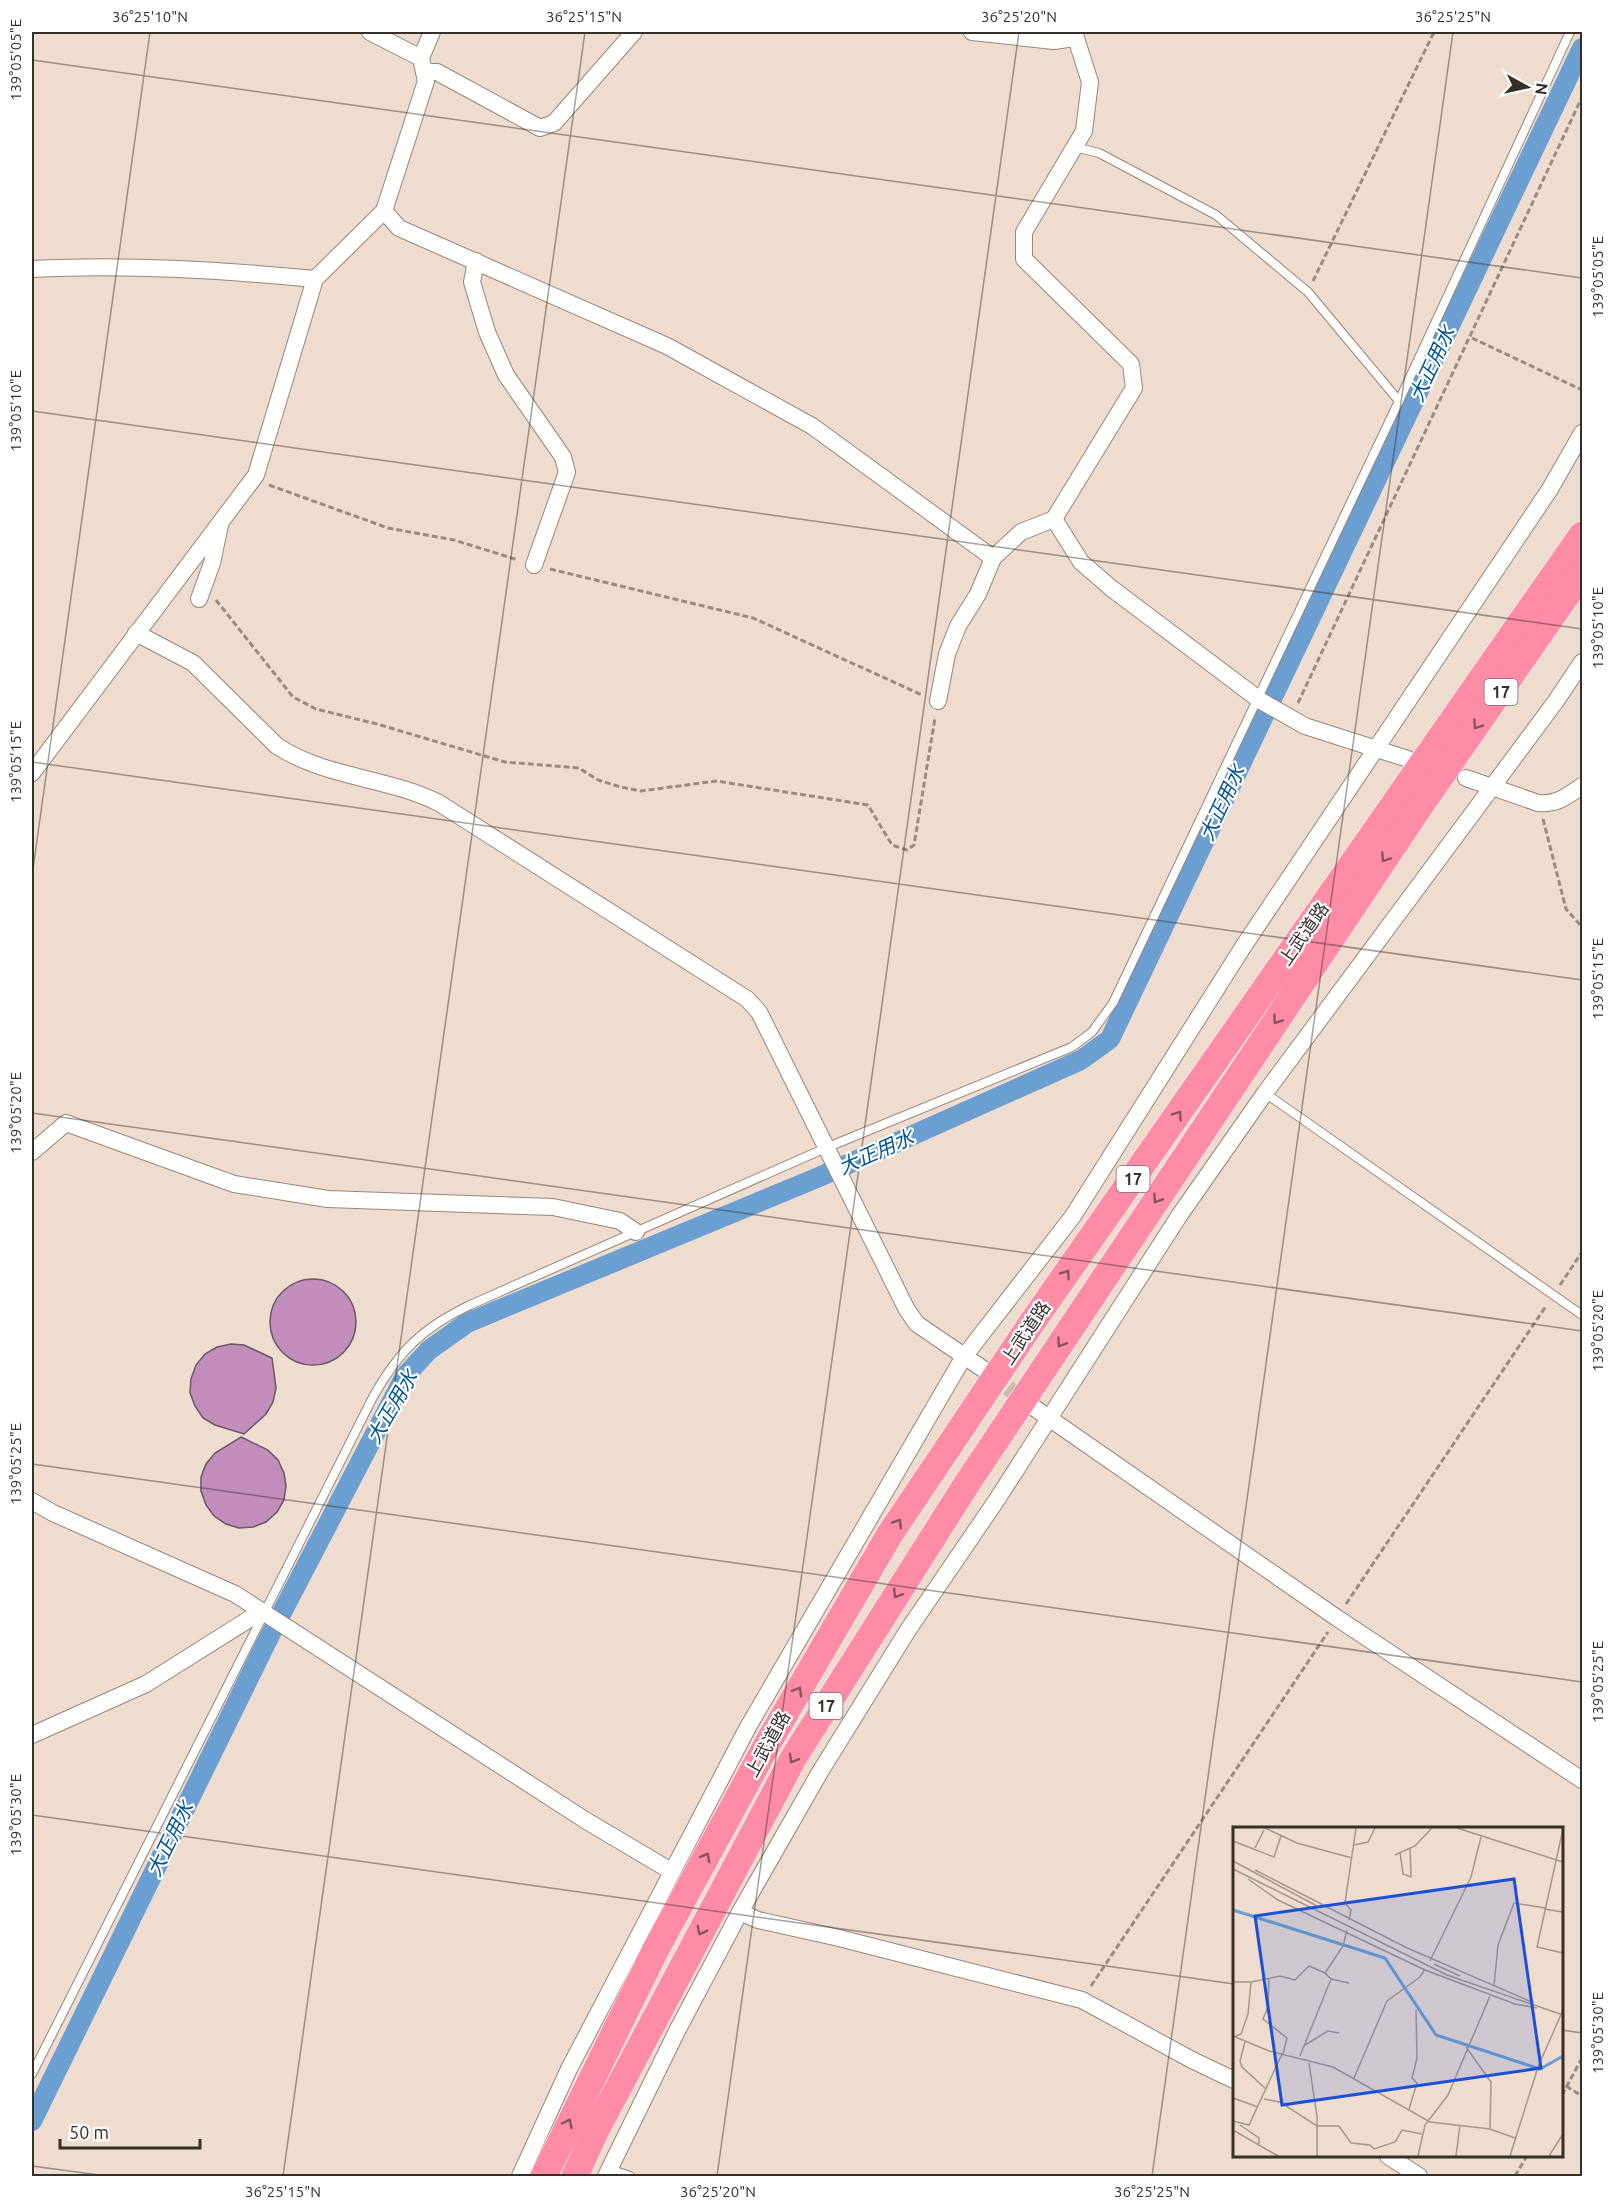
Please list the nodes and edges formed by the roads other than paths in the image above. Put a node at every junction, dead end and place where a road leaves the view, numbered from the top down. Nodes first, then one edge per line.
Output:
1 (370, 32) edge
2 (432, 32) edge
3 (634, 32) edge
4 (972, 32) edge
5 (1570, 32) edge
6 (1074, 35) edge
7 (422, 65) junction
8 (1074, 147) junction
9 (384, 211) junction
10 (476, 261) junction
11 (32, 269) edge
12 (315, 279) junction
13 (1399, 401) junction
14 (1582, 434) edge
15 (1582, 514) edge
16 (1054, 519) junction
17 (221, 521) junction
18 (1582, 535) edge
19 (993, 558) junction
20 (534, 565) road end
21 (1582, 573) edge
22 (1582, 583) edge
23 (202, 592) road end
24 (136, 633) junction
25 (1525, 639) junction
26 (1582, 662) edge
27 (1258, 699) junction
28 (938, 701) road end
29 (1374, 748) junction
30 (1408, 759) dead end
31 (32, 773) edge
32 (1466, 778) dead end
33 (1491, 785) junction
34 (1582, 786) edge
35 (1265, 1093) junction
36 (830, 1151) junction
37 (32, 1152) edge
38 (636, 1232) junction
39 (1582, 1315) edge
40 (963, 1358) junction
41 (988, 1373) tunnel mouth
42 (1033, 1407) tunnel mouth
43 (1048, 1418) junction
44 (32, 1501) edge
45 (265, 1613) junction
46 (32, 1736) edge
47 (1582, 1780) edge
48 (671, 1871) junction
49 (740, 1912) junction
50 (32, 2074) edge
51 (1233, 2080) edge
52 (1390, 2157) edge
53 (607, 2173) edge
54 (520, 2176) edge
55 (544, 2176) edge
56 (575, 2176) edge
57 (630, 2176) edge
58 (1419, 2176) edge

1 - 7 street
2 - 7 street
3 - 7 street
4 - 6 street
5 - 13 lane
6 - 8 street
7 - 9 street
8 - 13 lane
8 - 16 street
9 - 10 street
9 - 12 street
10 - 19 street
10 - 20 street
11 - 12 street
12 - 17 street
13 - 27 lane
14 - 29 street
15 - 25 highway, 17
16 - 19 street
16 - 27 street
17 - 23 street
17 - 24 street
18 - 25 highway, 上武道路 / 17
19 - 28 street
21 - 25 highway, 上武道路 / 17
22 - 25 highway, 17
24 - 31 street
24 - 36 street
55 -> 25 highway, 上武道路 / 17
25 -> 56 highway, 上武道路 / 17
26 - 33 street
27 - 29 street
27 - 36 lane
29 - 30 street
29 - 40 street
32 - 33 street
33 - 34 street
33 - 35 street
35 - 39 lane
35 - 43 street
36 - 38 lane
36 - 40 street
37 - 38 street
38 - 45 lane
40 - 41 street
40 - 48 street
42 - 43 street
43 - 47 street
43 - 49 street
44 - 45 street
45 - 46 street
45 - 48 street
45 - 50 lane
48 - 54 street
49 - 51 street
49 - 53 street
52 - 58 street
53 - 57 lane

